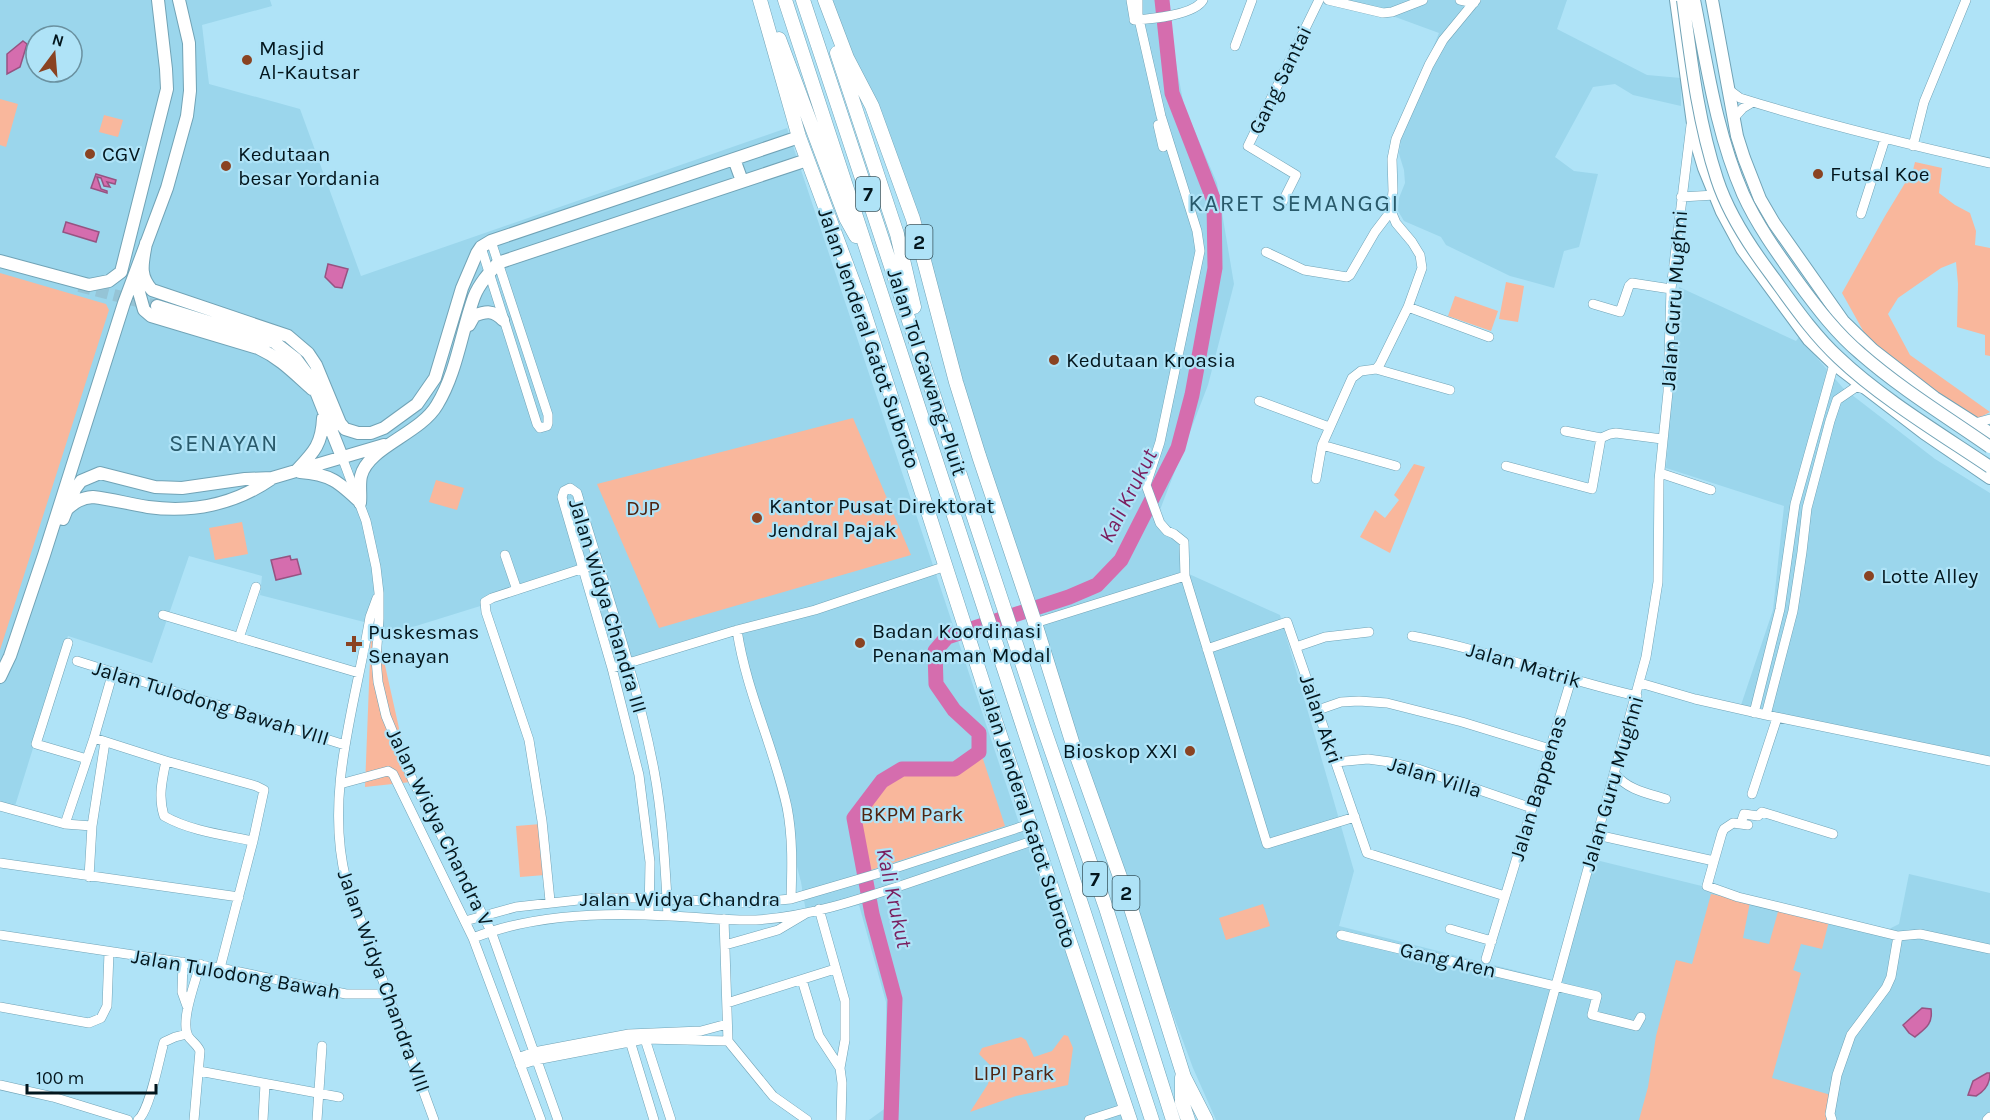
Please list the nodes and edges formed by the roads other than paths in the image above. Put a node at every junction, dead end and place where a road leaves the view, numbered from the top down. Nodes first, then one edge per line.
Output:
1 (158, 0) edge
2 (179, 0) edge
3 (760, 0) edge
4 (785, 0) edge
5 (803, 0) edge
6 (819, 0) edge
7 (825, 0) edge
8 (1131, 0) edge
9 (1138, 0) edge
10 (1203, 0) edge
11 (1252, 0) edge
12 (1319, 0) edge
13 (1328, 0) edge
14 (1423, 0) edge
15 (1460, 0) edge
16 (1676, 0) edge
17 (1683, 0) edge
18 (1694, 0) edge
19 (1712, 0) edge
20 (1966, 0) edge
21 (1475, 2) edge
22 (766, 17) junction
23 (1139, 19) junction
24 (1234, 46) dead end
25 (1728, 88) junction
26 (1753, 102) junction
27 (1733, 119) junction
28 (1691, 121) junction
29 (799, 137) junction
30 (1885, 139) junction
31 (1913, 146) junction
32 (1163, 147) dead end
33 (734, 159) junction
34 (807, 160) junction
35 (1990, 163) edge
36 (742, 182) junction
37 (1715, 195) junction
38 (1682, 197) junction
39 (1282, 203) dead end
40 (1391, 211) junction
41 (1860, 214) dead end
42 (1774, 223) junction
43 (133, 229) junction
44 (146, 243) junction
45 (486, 244) junction
46 (1742, 249) junction
47 (1266, 252) dead end
48 (0, 261) edge
49 (498, 263) junction
50 (873, 267) junction
51 (488, 274) junction
52 (135, 278) junction
53 (1671, 290) junction
54 (124, 303) junction
55 (1593, 304) dead end
56 (157, 306) tunnel mouth
57 (1408, 307) junction
58 (503, 320) junction
59 (464, 333) junction
60 (1489, 338) dead end
61 (274, 342) junction
62 (1834, 364) junction
63 (1376, 369) junction
64 (322, 379) junction
65 (933, 388) junction
66 (1864, 389) junction
67 (1450, 390) dead end
68 (317, 393) junction
69 (1825, 397) junction
70 (1837, 400) junction
71 (1259, 401) dead end
72 (323, 411) junction
73 (1990, 419) edge
74 (1975, 423) junction
75 (1329, 427) junction
76 (1565, 431) dead end
77 (1990, 434) edge
78 (1601, 438) junction
79 (1662, 439) junction
80 (391, 443) junction
81 (1322, 445) junction
82 (1990, 447) edge
83 (342, 458) junction
84 (1396, 466) dead end
85 (1506, 466) dead end
86 (1990, 467) edge
87 (296, 472) junction
88 (1660, 473) junction
89 (272, 478) junction
90 (1990, 478) edge
91 (1316, 479) dead end
92 (1711, 489) dead end
93 (360, 503) junction
94 (65, 512) junction
95 (44, 555) junction
96 (505, 555) dead end
97 (598, 564) junction
98 (946, 566) junction
99 (583, 568) junction
100 (1185, 576) junction
101 (256, 588) dead end
102 (517, 590) junction
103 (379, 593) junction
104 (1780, 609) junction
105 (1793, 611) junction
106 (163, 615) dead end
107 (1034, 619) junction
108 (737, 630) junction
109 (1369, 632) dead end
110 (1412, 636) dead end
111 (239, 638) junction
112 (366, 642) junction
113 (376, 642) junction
114 (68, 643) dead end
115 (1296, 647) junction
116 (1207, 649) junction
117 (77, 661) dead end
118 (628, 664) junction
119 (612, 668) junction
120 (1764, 669) junction
121 (112, 672) junction
122 (1777, 673) junction
123 (359, 674) junction
124 (0, 677) edge
125 (1571, 680) junction
126 (1640, 683) junction
127 (1637, 696) junction
128 (1318, 710) junction
129 (1754, 713) junction
130 (1766, 715) junction
131 (1777, 718) junction
132 (94, 738) junction
133 (105, 742) junction
134 (345, 745) junction
135 (1550, 749) junction
136 (87, 759) junction
137 (166, 761) junction
138 (1990, 761) edge
139 (1336, 762) junction
140 (1615, 774) junction
141 (340, 780) junction
142 (1752, 794) dead end
143 (1666, 799) dead end
144 (0, 806) edge
145 (1532, 808) junction
146 (1355, 816) junction
147 (65, 824) junction
148 (1030, 824) junction
149 (92, 826) junction
150 (1833, 834) dead end
151 (1597, 835) junction
152 (1035, 840) junction
153 (253, 841) junction
154 (964, 846) junction
155 (1714, 861) junction
156 (970, 862) junction
157 (0, 863) edge
158 (89, 877) junction
159 (1505, 896) junction
160 (239, 897) junction
161 (649, 898) junction
162 (790, 899) junction
163 (667, 900) junction
164 (550, 901) junction
165 (814, 910) junction
166 (483, 914) junction
167 (649, 915) junction
168 (668, 915) junction
169 (724, 919) junction
170 (465, 921) junction
171 (1450, 929) dead end
172 (491, 931) junction
173 (0, 935) edge
174 (1341, 935) dead end
175 (1898, 936) junction
176 (473, 938) junction
177 (1492, 941) junction
178 (725, 945) junction
179 (1990, 949) edge
180 (109, 952) junction
181 (1486, 959) dead end
182 (183, 962) junction
183 (200, 964) junction
184 (220, 968) junction
185 (835, 969) junction
186 (382, 980) junction
187 (802, 980) junction
188 (1556, 985) junction
189 (389, 994) junction
190 (363, 995) junction
191 (727, 1003) junction
192 (188, 1006) junction
193 (0, 1007) edge
194 (1641, 1017) dead end
195 (728, 1024) junction
196 (187, 1034) junction
197 (645, 1038) junction
198 (630, 1041) junction
199 (728, 1041) junction
200 (322, 1046) dead end
201 (535, 1056) junction
202 (519, 1061) junction
203 (840, 1068) junction
204 (199, 1071) junction
205 (1182, 1072) junction
206 (0, 1084) edge
207 (265, 1084) junction
208 (319, 1093) junction
209 (339, 1097) dead end
210 (1128, 1114) edge
211 (128, 1120) edge
212 (138, 1120) edge
213 (194, 1120) edge
214 (263, 1120) edge
215 (317, 1120) edge
216 (434, 1120) edge
217 (541, 1120) edge
218 (558, 1120) edge
219 (654, 1120) edge
220 (671, 1120) edge
221 (807, 1120) edge
222 (841, 1120) edge
223 (1089, 1120) edge
224 (1152, 1120) edge
225 (1173, 1120) edge
226 (1188, 1120) edge
227 (1206, 1120) edge
228 (1519, 1120) edge
229 (1832, 1120) edge

1 - 43 main road
2 - 44 main road
3 - 22 highway, Jalan Jenderal Gatot Subroto
4 - 50 highway, Jalan Tol Cawang–Pluit / 7
5 - 65 highway, Jalan Tol Cawang–Pluit / 7
6 - 65 highway
7 - 107 highway, 2
8 - 23 street
9 - 23 street
10 - 23 street
11 - 24 street
12 - 39 street, Gang Santai
13 - 14 street
15 - 21 street
16 - 28 main road
17 - 86 main road, bridge
18 - 82 main road, bridge
19 - 25 main road
20 - 31 street
21 - 40 street
22 - 29 highway, Jalan Jenderal Gatot Subroto
22 - 50 highway
23 - 32 street
23 - 100 street
25 - 26 street
25 - 27 main road
26 - 27 street
26 - 30 street
27 - 42 main road
28 - 37 main road
28 - 38 street, Jalan Guru Mughni
29 - 33 main road
29 - 34 highway, Jalan Jenderal Gatot Subroto
30 - 31 street
30 - 41 street
31 - 35 street
33 - 36 main road
33 - 45 main road
34 - 36 main road
34 - 98 highway, Jalan Jenderal Gatot Subroto
36 - 49 main road
37 - 38 street, Jalan Guru Mughni
37 - 46 main road
38 - 53 street, Jalan Guru Mughni
40 - 47 street
40 - 57 street
42 - 46 main road
42 - 74 main road
43 - 48 main road
43 - 54 main road
44 - 52 main road
44 - 64 main road
45 - 49 street
45 - 51 street
45 - 64 main road
46 - 62 main road
49 - 51 main road
49 - 58 street
50 - 224 highway, Jalan Tol Cawang–Pluit / 7
51 - 58 street
51 - 59 main road
52 - 54 main road
52 - 68 main road
53 - 55 street
53 - 79 street, Jalan Guru Mughni
54 - 95 main road
56 - 61 main road
57 - 60 street
57 - 63 street
58 - 59 main road
59 - 80 main road
61 - 64 main road
61 - 68 main road
62 - 66 main road
62 - 69 street
63 - 67 street
63 - 75 street
65 - 225 highway, Jalan Tol Cawang–Pluit / 7
66 - 70 street
66 - 90 main road
68 - 72 main road
69 - 70 street
69 - 104 street
70 - 105 street
71 - 75 street
72 - 83 main road
72 - 87 main road
73 - 74 street
74 - 77 main road
75 - 81 street
76 - 78 street
78 - 79 street
78 - 85 street
79 - 88 street, Jalan Guru Mughni
80 - 83 main road
80 - 93 main road
81 - 84 street
81 - 91 street
83 - 87 main road
83 - 93 street, Jalan Widya Chandra V
87 - 89 main road
87 - 93 main road
88 - 92 street
88 - 126 street, Jalan Guru Mughni
89 - 94 main road
89 - 94 main road
93 - 103 street, Jalan Widya Chandra V
94 - 95 main road
95 - 124 main road
96 - 102 street
97 - 99 street
97 - 99 street, Jalan Widya Chandra III
97 - 118 street, Jalan Widya Chandra III
98 - 108 street
98 - 148 highway, Jalan Jenderal Gatot Subroto
99 - 102 street
99 - 119 street, Jalan Widya Chandra III
100 - 107 street
100 - 116 street
101 - 111 street
102 - 164 street
103 - 112 street, Jalan Widya Chandra VIII
103 - 113 street, Jalan Widya Chandra V
104 - 105 street
104 - 120 street
105 - 122 street
106 - 111 street
107 - 205 highway, 2
108 - 118 street
108 - 162 street
109 - 115 street
110 - 125 street, Jalan Matrik
111 - 123 street
112 - 113 street
112 - 123 street, Jalan Widya Chandra VIII
113 - 166 street, Jalan Widya Chandra V
114 - 136 street
115 - 116 street, Jalan Akri
115 - 128 street, Jalan Akri
116 - 146 street
117 - 121 street, Jalan Tulodong Bawah VIII
118 - 119 street
118 - 163 street, Jalan Widya Chandra III
119 - 161 street, Jalan Widya Chandra III
120 - 122 street
120 - 129 street
121 - 132 street
121 - 134 street, Jalan Tulodong Bawah VIII
122 - 130 street
123 - 134 street, Jalan Widya Chandra VIII
125 - 127 street, Jalan Matrik
125 - 135 street, Jalan Bappenas
126 - 127 street, Jalan Guru Mughni
126 - 129 street
127 - 140 street, Jalan Guru Mughni
128 - 135 street
128 - 139 street, Jalan Akri
129 - 130 street
130 - 131 street
131 - 138 street
131 - 142 street
132 - 133 street
132 - 136 street
133 - 137 street
133 - 149 street
134 - 141 street, Jalan Widya Chandra VIII
135 - 145 street, Jalan Bappenas
136 - 147 street
137 - 153 street
137 - 153 street
139 - 145 street, Jalan Villa
139 - 146 street, Jalan Akri
140 - 143 street
140 - 151 street, Jalan Guru Mughni
141 - 170 street, Jalan Widya Chandra V
141 - 186 street, Jalan Widya Chandra VIII
144 - 147 street
145 - 159 street, Jalan Bappenas
146 - 159 street
147 - 149 street
148 - 152 highway, Jalan Jenderal Gatot Subroto
148 - 154 street, Jalan Widya Chandra
149 - 158 street
150 - 155 street
151 - 155 street
151 - 188 street, Jalan Guru Mughni
152 - 156 street, Jalan Widya Chandra
152 - 210 highway, Jalan Jenderal Gatot Subroto
153 - 160 street
154 - 156 street
154 - 162 street, Jalan Widya Chandra
155 - 175 street
156 - 165 street, Jalan Widya Chandra
157 - 158 street
158 - 160 street
159 - 177 street, Jalan Bappenas
160 - 184 street
161 - 163 street, Jalan Widya Chandra
161 - 164 street, Jalan Widya Chandra
161 - 167 street, Jalan Widya Chandra III
162 - 163 street, Jalan Widya Chandra
163 - 168 street, Jalan Widya Chandra III
164 - 166 street, Jalan Widya Chandra
165 - 169 street, Jalan Widya Chandra
165 - 178 street
165 - 185 street
166 - 170 street, Jalan Widya Chandra
166 - 172 street, Jalan Widya Chandra V
167 - 168 street, Jalan Widya Chandra
167 - 172 street, Jalan Widya Chandra
168 - 169 street, Jalan Widya Chandra
169 - 178 street
170 - 176 street, Jalan Widya Chandra V
171 - 177 street
172 - 176 street, Jalan Widya Chandra
172 - 201 street, Jalan Widya Chandra V
173 - 180 street, Jalan Tulodong Bawah
174 - 188 street, Gang Aren
175 - 179 street
175 - 229 street
176 - 202 street, Jalan Widya Chandra V
177 - 181 street, Jalan Bappenas
178 - 191 street
180 - 182 street, Jalan Tulodong Bawah
180 - 193 street, Jalan Tulodong Bawah
182 - 183 street, Jalan Tulodong Bawah
182 - 192 street
183 - 184 street, Jalan Tulodong Bawah
183 - 192 street
184 - 190 street, Jalan Tulodong Bawah
185 - 187 street
185 - 203 street
186 - 189 street, Jalan Widya Chandra VIII
186 - 190 street, Jalan Tulodong Bawah
187 - 191 street
187 - 203 street
188 - 194 street, Gang Aren
188 - 228 street, Jalan Guru Mughni
189 - 190 street, Jalan Tulodong Bawah
189 - 216 street, Jalan Widya Chandra VIII
191 - 195 street
192 - 196 street
195 - 199 street
195 - 201 street
196 - 204 street
196 - 212 street
197 - 198 street
197 - 199 street
197 - 220 street
198 - 201 street
198 - 219 street
199 - 221 street
200 - 208 street
201 - 202 street
201 - 218 street, Jalan Widya Chandra V
202 - 217 street, Jalan Widya Chandra V
203 - 222 street
204 - 207 street
204 - 213 street
205 - 226 highway
205 - 227 highway, 2
206 - 211 street
207 - 208 street
207 - 214 street
208 - 209 street
208 - 215 street
210 - 223 street

